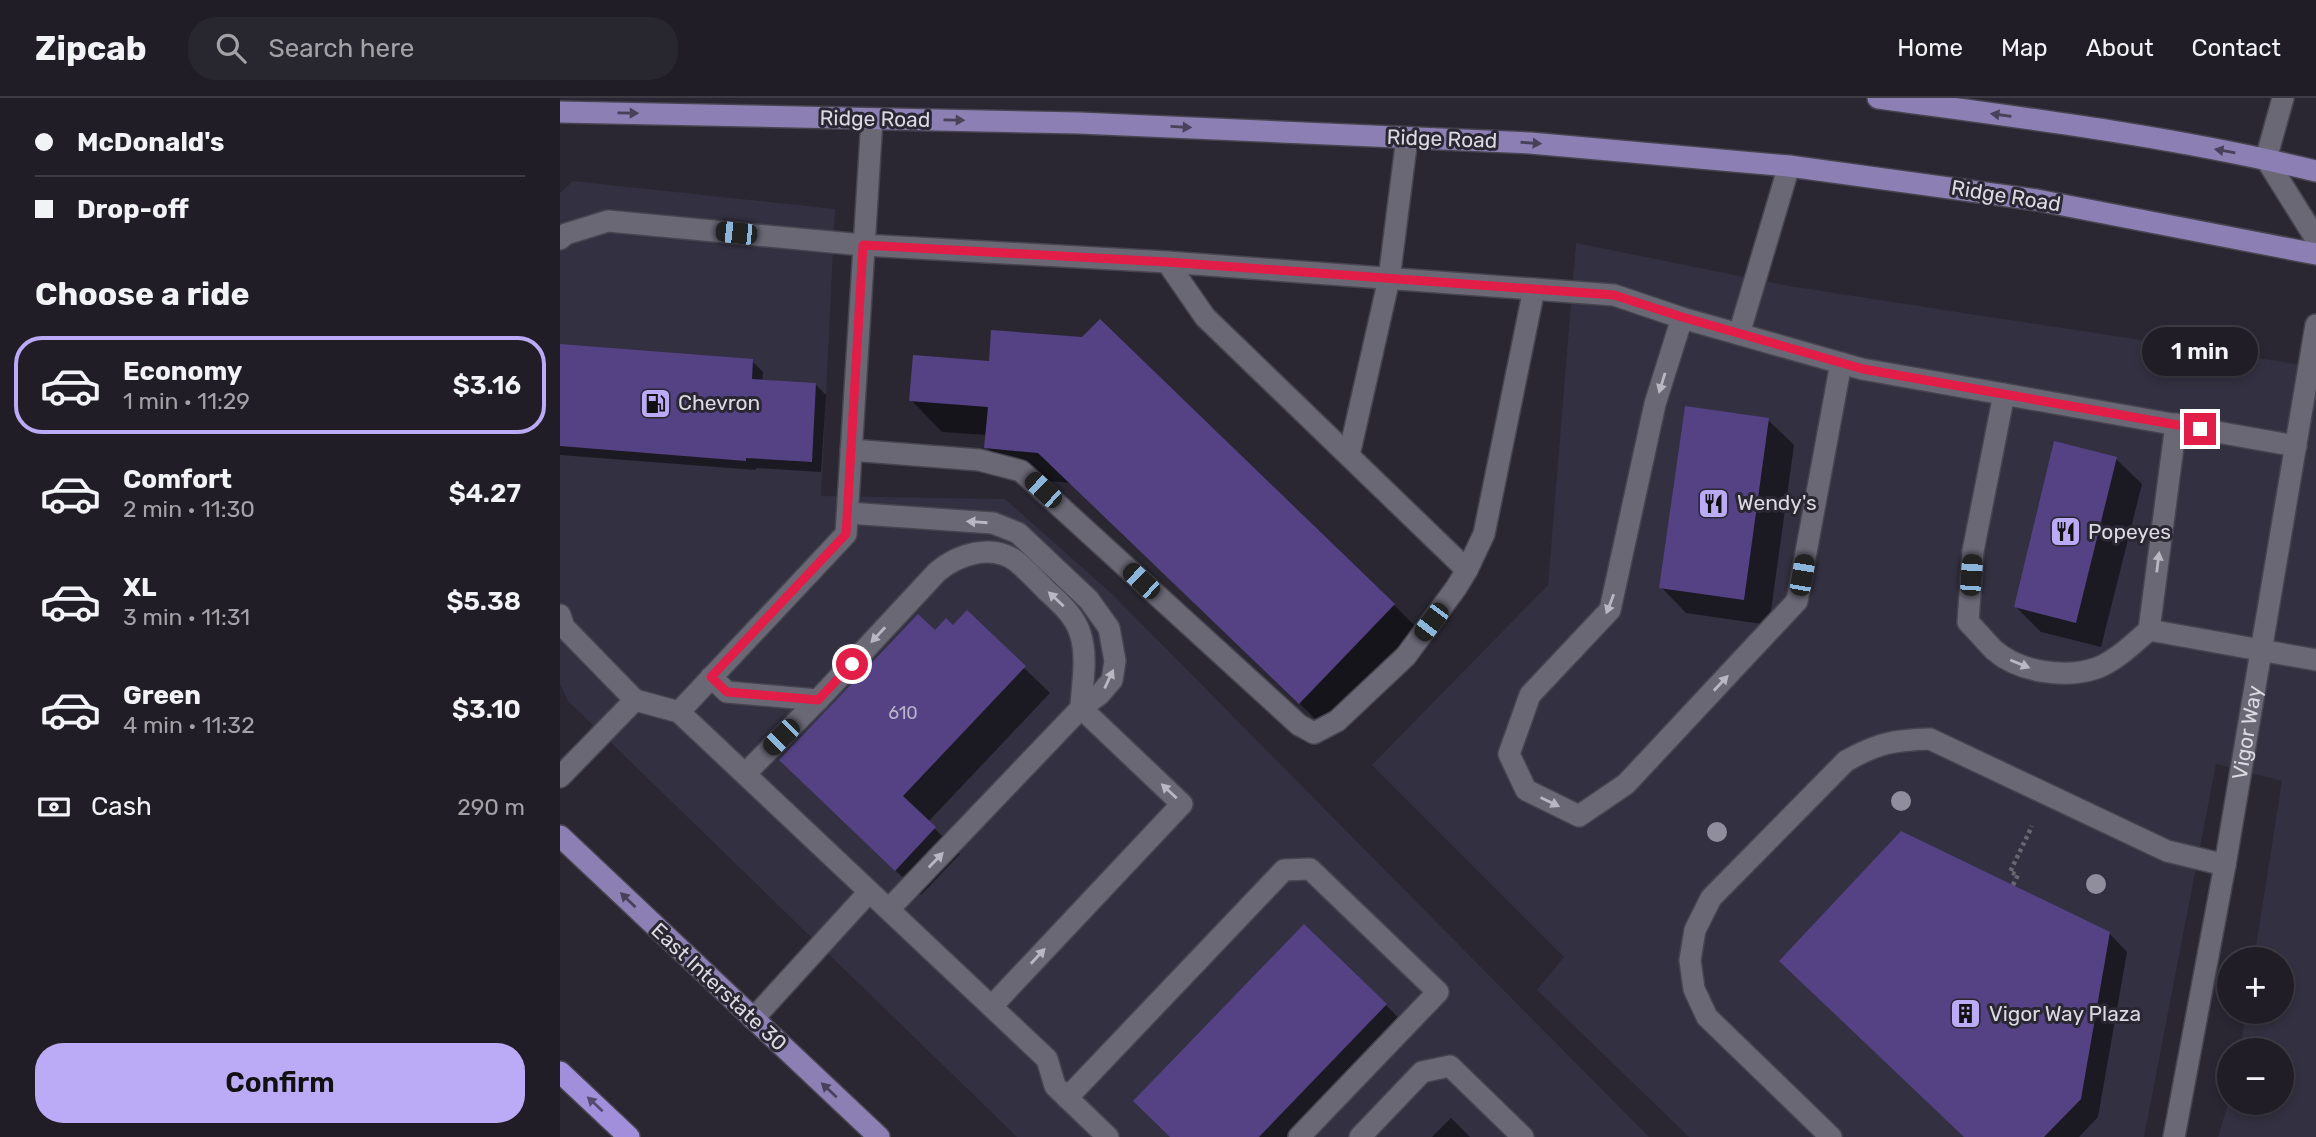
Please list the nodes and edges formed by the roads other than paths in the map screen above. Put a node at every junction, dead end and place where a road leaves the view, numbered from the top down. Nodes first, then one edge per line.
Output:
1 (1878, 98) edge
2 (2283, 98) edge
3 (560, 112) edge
4 (872, 118) junction
5 (1407, 138) junction
6 (2266, 159) junction
7 (1788, 166) junction
8 (2316, 171) edge
9 (560, 239) edge
10 (2316, 239) edge
11 (863, 245) junction
12 (2316, 254) edge
13 (1167, 262) junction
14 (1389, 279) junction
15 (1534, 289) junction
16 (1682, 317) junction
17 (2316, 325) edge
18 (1739, 334) junction
19 (1841, 363) junction
20 (2004, 394) junction
21 (2176, 424) junction
22 (2296, 446) junction
23 (851, 450) junction
24 (1349, 455) junction
25 (848, 513) junction
26 (1467, 570) junction
27 (560, 615) edge
28 (2150, 630) junction
29 (2262, 649) junction
30 (2316, 660) edge
31 (711, 677) junction
32 (635, 700) junction
33 (818, 700) junction
34 (1080, 708) junction
35 (679, 712) junction
36 (744, 774) junction
37 (560, 777) edge
38 (560, 836) edge
39 (2225, 866) junction
40 (869, 892) junction
41 (889, 909) junction
42 (992, 1006) junction
43 (753, 1019) junction
44 (560, 1072) edge
45 (1067, 1098) junction
46 (629, 1137) edge
47 (879, 1137) edge
48 (1108, 1137) edge
49 (1299, 1137) edge
50 (1360, 1137) edge
51 (1523, 1137) edge
52 (1831, 1137) edge
53 (2174, 1137) edge

6 -> 1 main road
2 - 6 street
3 -> 4 main road, Ridge Road
4 -> 5 main road, Ridge Road
4 - 11 street
5 -> 7 main road, Ridge Road
5 - 14 street
6 - 8 main road
6 - 10 street
7 - 12 main road, Ridge Road
7 - 18 street
9 - 11 street
11 - 13 street
11 - 23 street
13 - 14 street
13 - 24 street
14 - 15 street
14 - 24 street
15 - 16 street
15 - 26 street
16 - 18 street
16 -> 19 street
17 - 22 street, Vigor Way
18 - 19 street
19 - 20 street
20 - 21 street
20 -> 28 street
21 - 22 street
28 -> 21 street
22 - 29 street, Vigor Way
23 - 25 street
23 - 26 street
24 - 26 street
25 - 31 street
34 -> 25 street
27 - 32 street
28 - 29 street
29 - 30 street
29 - 39 street, Vigor Way
31 - 33 street
31 - 35 street
32 - 35 street
32 - 37 street
34 -> 33 street
33 - 36 street
41 -> 34 street
42 -> 34 street
35 - 36 street
36 - 40 street
43 -> 38 main road, East Interstate 30
39 - 52 street
39 - 53 street, Vigor Way
40 - 41 street
40 - 43 street
41 - 42 street
42 - 45 street
47 -> 43 main road, East Interstate 30
46 -> 44 highway
45 - 48 street
45 - 49 street
50 - 51 street

